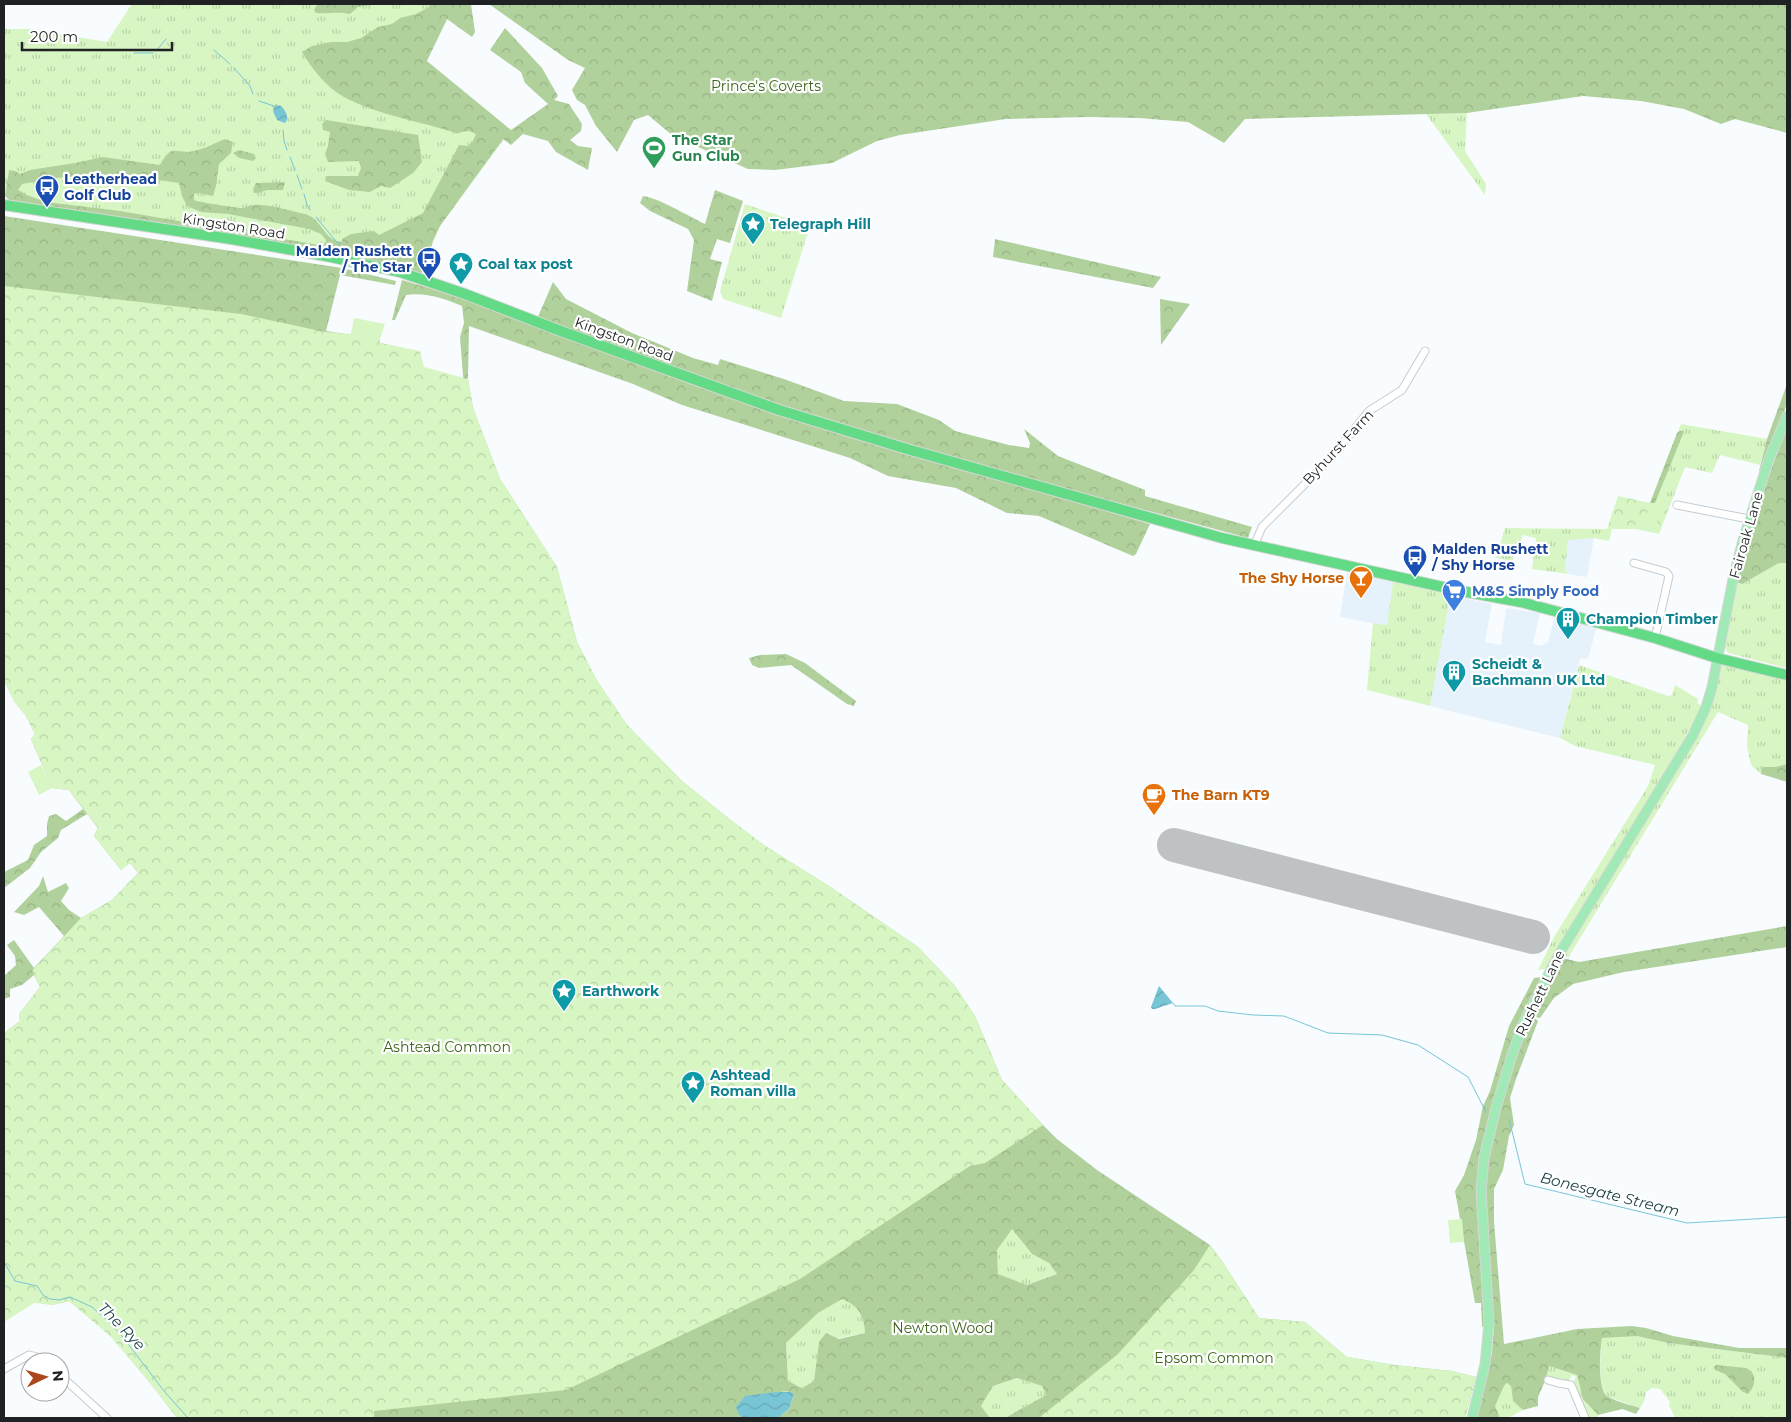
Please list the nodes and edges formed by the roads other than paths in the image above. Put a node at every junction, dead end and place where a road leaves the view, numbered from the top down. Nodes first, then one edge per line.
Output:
1 (4, 204) edge
2 (1425, 351) dead end
3 (1787, 416) edge
4 (1677, 505) dead end
5 (1749, 519) junction
6 (1254, 546) junction
7 (1634, 563) dead end
8 (1655, 638) junction
9 (1717, 658) junction
10 (1787, 674) edge
11 (20, 1360) edge
12 (4, 1369) edge
13 (1548, 1380) dead end
14 (70, 1384) edge
15 (1473, 1416) edge
16 (107, 1418) edge
17 (1586, 1418) edge

1 - 6 highway, Kingston Road
2 - 6 street, Byhurst Farm
3 - 5 main road, Fairoak Lane
4 - 5 street
5 - 9 main road, Fairoak Lane
6 - 8 highway, Kingston Road
7 - 8 street
8 - 9 highway, Kingston Road
9 - 10 highway, Kingston Road
9 - 15 main road, Rushett Lane
11 - 12 street
13 - 17 street
14 - 16 street

